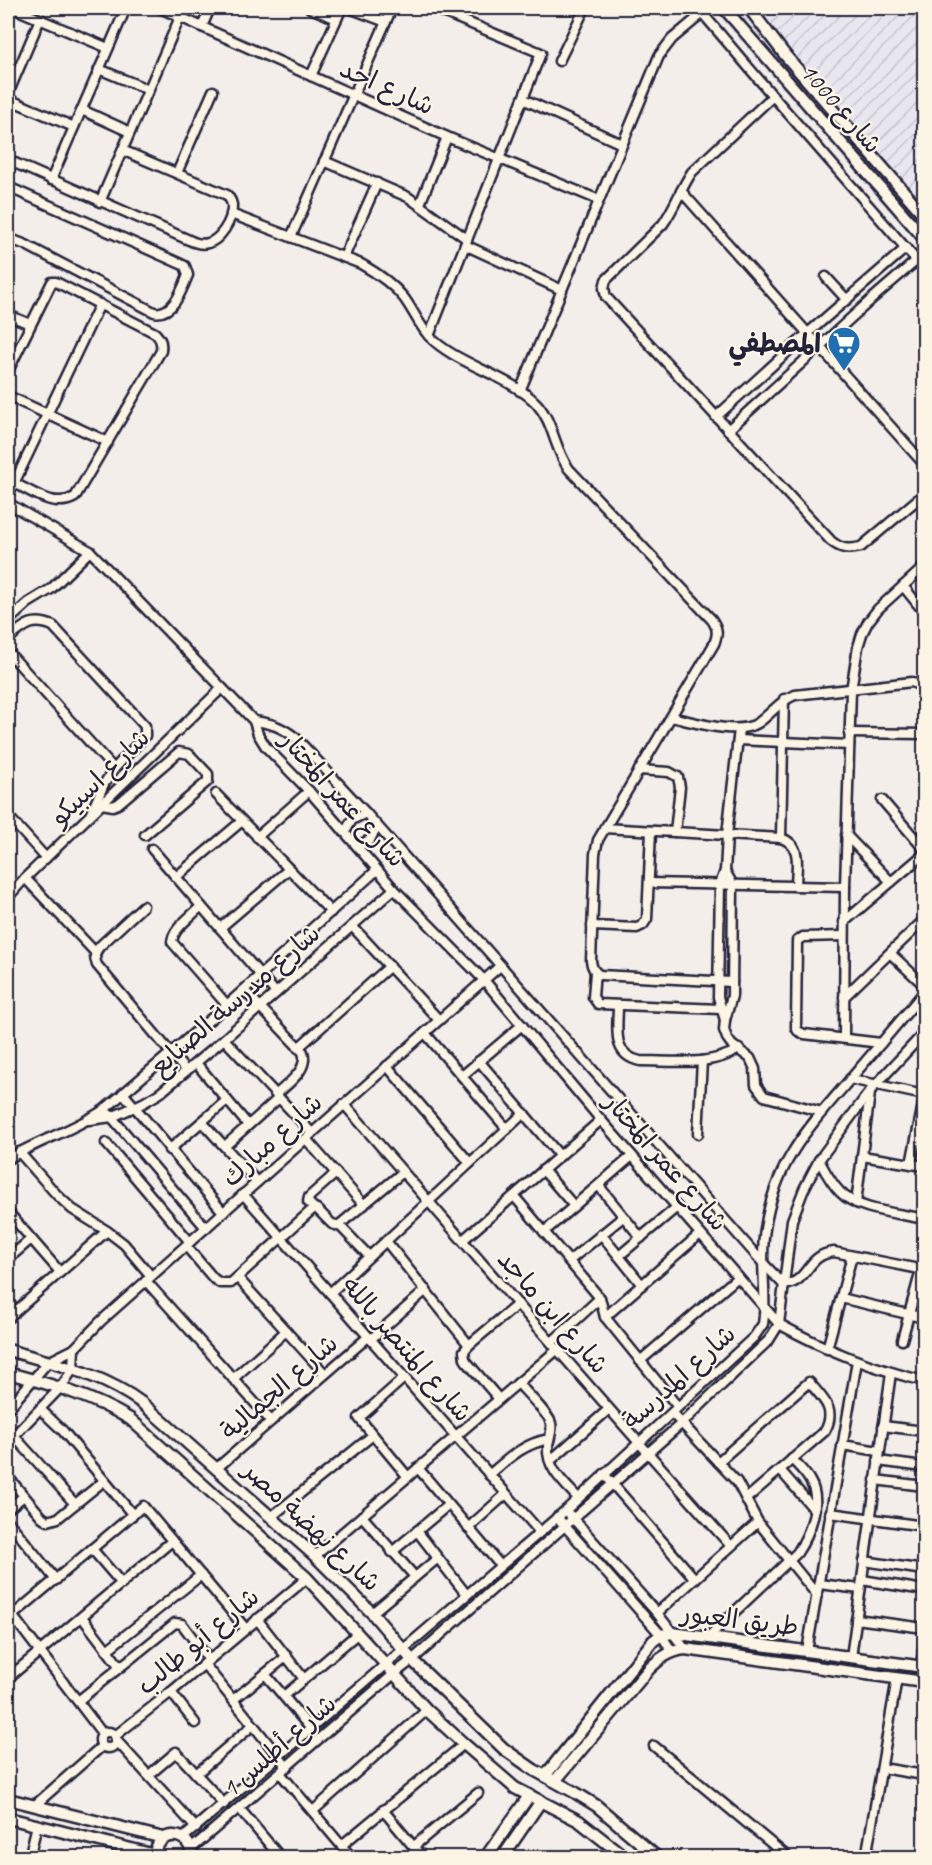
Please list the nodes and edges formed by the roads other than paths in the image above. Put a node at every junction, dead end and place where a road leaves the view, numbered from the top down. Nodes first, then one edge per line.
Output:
1 (13, 8) edge
2 (126, 8) edge
3 (160, 8) edge
4 (210, 8) edge
5 (310, 8) edge
6 (344, 8) edge
7 (349, 8) edge
8 (392, 8) edge
9 (433, 8) edge
10 (585, 8) edge
11 (724, 8) edge
12 (749, 8) edge
13 (701, 10) edge
14 (180, 17) junction
15 (40, 19) junction
16 (337, 19) junction
17 (386, 22) junction
18 (202, 27) junction
19 (108, 48) junction
20 (559, 61) dead end
21 (99, 69) junction
22 (311, 76) junction
23 (148, 90) junction
24 (213, 91) dead end
25 (8, 94) edge
26 (354, 95) junction
27 (774, 96) junction
28 (8, 99) edge
29 (522, 99) junction
30 (82, 110) junction
31 (74, 127) junction
32 (130, 132) junction
33 (447, 137) junction
34 (622, 144) junction
35 (122, 150) junction
36 (499, 158) junction
37 (8, 160) edge
38 (324, 161) junction
39 (177, 173) junction
40 (51, 180) junction
41 (376, 183) junction
42 (8, 187) edge
43 (681, 191) junction
44 (599, 200) junction
45 (100, 202) junction
46 (420, 204) junction
47 (231, 214) junction
48 (924, 215) edge
49 (291, 237) junction
50 (8, 238) edge
51 (924, 238) edge
52 (466, 242) junction
53 (906, 248) junction
54 (344, 257) junction
55 (917, 260) junction
56 (924, 269) edge
57 (826, 277) dead end
58 (863, 286) junction
59 (562, 290) junction
60 (873, 298) junction
61 (847, 300) junction
62 (100, 304) junction
63 (8, 315) edge
64 (30, 324) junction
65 (808, 333) junction
66 (429, 336) junction
67 (819, 346) junction
68 (8, 371) edge
69 (520, 391) junction
70 (8, 396) edge
71 (47, 414) junction
72 (716, 417) junction
73 (728, 430) junction
74 (108, 442) junction
75 (924, 464) edge
76 (14, 483) junction
77 (924, 494) edge
78 (8, 496) edge
79 (8, 503) edge
80 (90, 551) junction
81 (924, 567) edge
82 (903, 586) junction
83 (924, 612) edge
84 (8, 621) edge
85 (8, 639) edge
86 (8, 652) edge
87 (222, 688) junction
88 (924, 689) edge
89 (851, 690) junction
90 (784, 699) junction
91 (671, 717) junction
92 (254, 721) junction
93 (739, 729) junction
94 (849, 733) junction
95 (924, 734) edge
96 (738, 740) junction
97 (783, 742) junction
98 (849, 745) junction
99 (114, 769) junction
100 (639, 770) junction
101 (309, 791) junction
102 (216, 794) dead end
103 (882, 800) dead end
104 (102, 804) junction
105 (366, 813) junction
106 (8, 816) edge
107 (90, 816) junction
108 (242, 821) junction
109 (377, 826) junction
110 (604, 828) junction
111 (651, 831) junction
112 (345, 832) junction
113 (675, 832) junction
114 (727, 835) junction
115 (846, 835) junction
116 (145, 836) dead end
117 (257, 837) junction
118 (781, 838) junction
119 (357, 846) junction
120 (152, 849) dead end
121 (924, 849) edge
122 (924, 854) edge
123 (46, 858) junction
124 (289, 869) junction
125 (378, 870) junction
126 (725, 872) junction
127 (176, 876) junction
128 (25, 878) junction
129 (891, 882) junction
130 (649, 883) junction
131 (720, 884) junction
132 (733, 885) junction
133 (796, 886) junction
134 (845, 887) junction
135 (394, 889) junction
136 (8, 897) edge
137 (143, 906) dead end
138 (201, 906) junction
139 (331, 912) junction
140 (924, 920) edge
141 (844, 922) junction
142 (352, 926) junction
143 (592, 926) junction
144 (220, 928) junction
145 (844, 936) junction
146 (95, 952) junction
147 (890, 953) junction
148 (390, 966) junction
149 (500, 966) junction
150 (595, 972) junction
151 (260, 975) junction
152 (484, 980) junction
153 (718, 981) junction
154 (732, 982) junction
155 (924, 986) edge
156 (244, 990) junction
157 (924, 992) edge
158 (276, 993) junction
159 (844, 997) junction
160 (226, 1005) junction
161 (618, 1006) junction
162 (260, 1007) junction
163 (720, 1009) junction
164 (440, 1020) junction
165 (725, 1020) junction
166 (522, 1025) junction
167 (425, 1033) junction
168 (924, 1033) edge
169 (844, 1038) junction
170 (224, 1039) junction
171 (921, 1042) edge
172 (881, 1043) junction
173 (298, 1048) junction
174 (739, 1049) junction
175 (171, 1053) junction
176 (479, 1061) junction
177 (702, 1061) junction
178 (196, 1063) junction
179 (387, 1066) junction
180 (186, 1071) junction
181 (462, 1076) junction
182 (850, 1079) junction
183 (873, 1088) junction
184 (123, 1093) junction
185 (278, 1096) junction
186 (924, 1097) edge
187 (227, 1100) junction
188 (344, 1104) junction
189 (133, 1107) junction
190 (105, 1109) junction
191 (822, 1112) junction
192 (524, 1113) junction
193 (112, 1117) junction
194 (89, 1120) junction
195 (601, 1120) junction
196 (202, 1122) junction
197 (248, 1125) junction
198 (507, 1129) junction
199 (698, 1134) dead end
200 (309, 1136) junction
201 (106, 1143) dead end
202 (225, 1146) junction
203 (169, 1150) junction
204 (19, 1152) junction
205 (560, 1156) junction
206 (632, 1156) junction
207 (862, 1156) junction
208 (8, 1159) edge
209 (819, 1160) junction
210 (470, 1163) junction
211 (911, 1164) junction
212 (924, 1166) edge
213 (543, 1170) junction
214 (404, 1172) junction
215 (336, 1173) junction
216 (257, 1182) junction
217 (598, 1186) junction
218 (243, 1194) junction
219 (514, 1196) junction
220 (429, 1202) junction
221 (856, 1203) junction
222 (364, 1204) junction
223 (574, 1206) junction
224 (677, 1207) junction
225 (314, 1208) junction
226 (8, 1212) edge
227 (223, 1212) junction
228 (623, 1217) junction
229 (924, 1219) edge
230 (338, 1226) junction
231 (206, 1228) junction
232 (107, 1231) junction
233 (544, 1232) junction
234 (602, 1234) junction
235 (700, 1234) junction
236 (281, 1238) junction
237 (31, 1239) junction
238 (640, 1239) junction
239 (463, 1240) junction
240 (386, 1241) junction
241 (188, 1244) junction
242 (369, 1256) junction
243 (620, 1256) junction
244 (852, 1256) junction
245 (8, 1259) edge
246 (569, 1261) junction
247 (763, 1263) junction
248 (923, 1270) edge
249 (60, 1272) junction
250 (738, 1277) junction
251 (238, 1278) junction
252 (148, 1279) junction
253 (642, 1285) junction
254 (784, 1285) junction
255 (426, 1290) junction
256 (330, 1293) junction
257 (600, 1298) junction
258 (841, 1298) junction
259 (518, 1304) junction
260 (765, 1308) junction
261 (909, 1314) junction
262 (605, 1317) junction
263 (8, 1318) edge
264 (924, 1318) edge
265 (779, 1324) junction
266 (286, 1330) junction
267 (370, 1338) junction
268 (902, 1340) dead end
269 (469, 1345) junction
270 (555, 1346) junction
271 (74, 1349) junction
272 (827, 1349) junction
273 (8, 1350) edge
274 (640, 1361) junction
275 (857, 1361) junction
276 (48, 1362) junction
277 (73, 1369) junction
278 (8, 1373) edge
279 (891, 1373) junction
280 (325, 1374) junction
281 (233, 1378) junction
282 (404, 1378) junction
283 (33, 1380) junction
284 (924, 1381) edge
285 (518, 1383) junction
286 (61, 1387) junction
287 (499, 1399) junction
288 (8, 1409) edge
289 (40, 1409) junction
290 (609, 1409) junction
291 (675, 1410) junction
292 (271, 1421) junction
293 (682, 1423) junction
294 (883, 1426) junction
295 (924, 1431) edge
296 (373, 1434) junction
297 (456, 1436) junction
298 (549, 1438) junction
299 (11, 1439) edge
300 (638, 1443) junction
301 (842, 1445) junction
302 (879, 1451) junction
303 (647, 1454) junction
304 (792, 1459) junction
305 (550, 1461) junction
306 (878, 1461) junction
307 (718, 1462) junction
308 (924, 1467) edge
309 (217, 1468) junction
310 (418, 1468) junction
311 (780, 1470) junction
312 (604, 1474) junction
313 (489, 1475) junction
314 (8, 1476) edge
315 (408, 1477) junction
316 (105, 1480) junction
317 (875, 1480) junction
318 (613, 1484) junction
319 (924, 1486) edge
320 (506, 1494) junction
321 (24, 1496) junction
322 (578, 1498) junction
323 (746, 1499) junction
324 (75, 1504) junction
325 (448, 1505) junction
326 (8, 1509) edge
327 (814, 1509) junction
328 (566, 1510) junction
329 (830, 1514) junction
330 (133, 1515) junction
331 (271, 1516) junction
332 (362, 1516) junction
333 (557, 1517) junction
334 (574, 1518) junction
335 (870, 1519) junction
336 (8, 1521) edge
337 (758, 1522) junction
338 (566, 1526) junction
339 (924, 1526) edge
340 (468, 1528) junction
341 (417, 1531) junction
342 (540, 1532) junction
343 (172, 1541) junction
344 (731, 1546) junction
345 (92, 1549) junction
346 (392, 1552) junction
347 (315, 1556) junction
348 (438, 1558) junction
349 (789, 1560) junction
350 (864, 1561) junction
351 (500, 1565) junction
352 (924, 1570) edge
353 (201, 1575) junction
354 (415, 1577) junction
355 (306, 1578) junction
356 (695, 1579) junction
357 (56, 1580) junction
358 (122, 1584) junction
359 (819, 1584) junction
360 (861, 1585) junction
361 (924, 1590) edge
362 (466, 1594) junction
363 (817, 1595) junction
364 (10, 1613) edge
365 (372, 1613) junction
366 (657, 1613) junction
367 (82, 1617) junction
368 (257, 1619) junction
369 (856, 1619) junction
370 (924, 1628) edge
371 (246, 1629) junction
372 (357, 1634) junction
373 (667, 1634) junction
374 (707, 1638) junction
375 (924, 1642) edge
376 (402, 1649) junction
377 (685, 1649) junction
378 (107, 1650) junction
379 (672, 1651) junction
380 (807, 1651) junction
381 (40, 1652) junction
382 (286, 1656) junction
383 (851, 1657) junction
384 (412, 1660) junction
385 (206, 1662) junction
386 (386, 1665) junction
387 (120, 1667) junction
388 (923, 1667) edge
389 (265, 1674) junction
390 (394, 1674) junction
391 (8, 1678) edge
392 (897, 1678) junction
393 (304, 1679) junction
394 (924, 1682) edge
395 (171, 1692) junction
396 (284, 1696) junction
397 (233, 1700) junction
398 (78, 1701) junction
399 (427, 1710) junction
400 (195, 1723) dead end
401 (253, 1725) junction
402 (311, 1729) junction
403 (102, 1733) junction
404 (115, 1738) junction
405 (464, 1744) junction
406 (102, 1746) junction
407 (654, 1746) dead end
408 (280, 1757) junction
409 (882, 1768) junction
410 (284, 1770) junction
411 (196, 1774) junction
412 (149, 1775) junction
413 (924, 1775) edge
414 (550, 1779) junction
415 (478, 1793) dead end
416 (529, 1796) junction
417 (8, 1799) edge
418 (541, 1801) junction
419 (224, 1804) junction
420 (35, 1805) junction
421 (238, 1808) junction
422 (383, 1810) junction
423 (313, 1811) junction
424 (8, 1818) edge
425 (37, 1825) junction
426 (196, 1828) junction
427 (164, 1838) junction
428 (183, 1838) junction
429 (342, 1845) junction
430 (414, 1846) junction
431 (193, 1854) edge
432 (155, 1856) edge
433 (29, 1857) edge
434 (281, 1857) edge
435 (352, 1857) edge
436 (423, 1857) edge
437 (485, 1857) edge
438 (502, 1857) edge
439 (626, 1857) edge
440 (658, 1857) edge
441 (789, 1857) edge
442 (866, 1857) edge

1 - 15 street
2 - 19 street
3 - 14 street, شارع احد
4 - 18 street
5 - 16 street
6 - 16 street
7 - 17 street
8 - 17 street
9 - 29 street
10 - 20 street
11 - 51 street, شارع 1000
12 - 48 street, شارع 1000
13 - 27 street
13 - 34 street
14 - 18 street, شارع احد
14 - 23 street
15 - 19 street
15 - 25 street
16 - 22 street
17 - 26 street
18 - 22 street, شارع احد
19 - 21 street
21 - 23 street
21 - 30 street
22 - 26 street, شارع احد
23 - 32 street
24 - 39 street
26 - 33 street, شارع احد
26 - 38 street
27 - 43 street
27 - 53 street
28 - 31 street
29 - 34 street
29 - 36 street
30 - 31 street
30 - 32 street
31 - 40 street
32 - 35 street
33 - 36 street, شارع احد
33 - 46 street
34 - 44 street
35 - 39 street
35 - 45 street
36 - 44 street, شارع احد
36 - 52 street
37 - 40 street
38 - 41 street
38 - 49 street
39 - 47 street
40 - 45 street
41 - 46 street
41 - 54 street
42 - 50 street
43 - 65 street
43 - 72 street
44 - 59 street
45 - 47 street
46 - 52 street
47 - 49 street
49 - 54 street
52 - 59 street
52 - 66 street
53 - 55 street
53 - 58 street
54 - 66 street
55 - 56 street
55 - 60 street
57 - 61 street
58 - 60 street
58 - 61 street
59 - 69 street
60 - 67 street
61 - 65 street
62 - 64 street
62 - 71 street
62 - 74 street
63 - 64 street
64 - 68 street
65 - 67 street
65 - 72 street
66 - 69 street
67 - 73 street
67 - 75 street
69 - 91 street
70 - 71 street
71 - 74 street
71 - 76 street
72 - 73 street
73 - 77 street
74 - 76 street
76 - 78 street
79 - 80 street
80 - 84 street
80 - 87 street
81 - 82 street
82 - 83 street
82 - 89 street
85 - 99 street
86 - 99 street
87 - 92 street
87 - 104 street, شارع اسبيكو
88 - 89 street
89 - 90 street
89 - 94 street
90 - 93 street
90 - 97 street
91 - 93 street
91 - 100 street
92 - 101 street, شارع عمر المختار
92 - 105 street, شارع عمر المختار
93 - 96 street
94 - 95 street
94 - 98 street
96 - 97 street
96 - 114 street
97 - 98 street
97 - 118 street
98 - 115 street
99 - 107 street
100 - 110 street
100 - 113 street
101 - 112 street, شارع عمر المختار
101 - 117 street
102 - 108 street
103 - 121 street
104 - 107 street, شارع اسبيكو
104 - 116 street
105 - 109 street, شارع عمر المختار
105 - 112 street
106 - 123 street
107 - 123 street, شارع اسبيكو
108 - 117 street
108 - 127 street
109 - 119 street
109 - 149 street, شارع عمر المختار
110 - 111 street
110 - 143 street
111 - 113 street
111 - 130 street
112 - 119 street, شارع عمر المختار
113 - 114 street
114 - 118 street
114 - 126 street
115 - 129 street
115 - 134 street
117 - 124 street
118 - 133 street
119 - 125 street, شارع عمر المختار
120 - 127 street
122 - 129 street
123 - 128 street, شارع اسبيكو
124 - 139 street
124 - 144 street
125 - 135 street, شارع عمر المختار
125 - 139 street, شارع مدرسة الصنايع
126 - 131 street
126 - 132 street
127 - 138 street
128 - 136 street, شارع اسبيكو
128 - 146 street
129 - 141 street
130 - 131 street
130 - 143 street
131 - 132 street
131 - 153 street
132 - 133 street
132 - 154 street
133 - 134 street
134 - 141 street
135 - 142 street, شارع مدرسة الصنايع
135 - 152 street, شارع عمر المختار
137 - 146 street
138 - 144 street
138 - 160 street
139 - 151 street, شارع مدرسة الصنايع
140 - 147 street
141 - 145 street
142 - 148 street
142 - 158 street, شارع مدرسة الصنايع
143 - 150 street
144 - 151 street
145 - 159 street
145 - 169 street
146 - 175 street
147 - 155 street
147 - 159 street
148 - 164 street
148 - 173 street
149 - 152 street, شارع مبارك
149 - 247 street, شارع عمر المختار
150 - 153 street
150 - 161 street
151 - 156 street, شارع مدرسة الصنايع
151 - 158 street
152 - 164 street, شارع مبارك
152 - 166 street, شارع عمر المختار
153 - 154 street
153 - 163 street
154 - 165 street
156 - 160 street, شارع مدرسة الصنايع
156 - 162 street
157 - 172 street, شارع المدرسة
158 - 162 street, شارع مدرسة الصنايع
159 - 169 street
160 - 175 street, شارع مدرسة الصنايع
161 - 163 street
161 - 177 street
162 - 170 street, شارع مدرسة الصنايع
162 - 173 street
163 - 165 street
164 - 167 street, شارع مبارك
165 - 174 street
166 - 176 street
166 - 195 street, شارع عمر المختار
167 - 179 street, شارع مبارك
167 - 181 street
168 - 171 street
169 - 172 street
170 - 178 street, شارع مدرسة الصنايع
170 - 185 street
171 - 183 street
172 - 182 street, شارع المدرسة
173 - 185 street
174 - 177 street
174 - 191 street
175 - 180 street
175 - 184 street, شارع مدرسة الصنايع
176 - 181 street
176 - 192 street
177 - 199 street
178 - 180 street, شارع مدرسة الصنايع
178 - 187 street
179 - 188 street, شارع مبارك
179 - 210 street
180 - 189 street, شارع مدرسة الصنايع
181 - 198 street
182 - 183 street
182 - 191 street, شارع المدرسة
183 - 186 street
183 - 207 street
183 - 209 street
184 - 189 street
184 - 190 street, شارع مدرسة الصنايع
185 - 197 street
185 - 200 street
186 - 211 street
187 - 196 street
187 - 197 street
188 - 200 street, شارع مبارك
188 - 214 street, شارع ابن ماجد
189 - 193 street, شارع مدرسة الصنايع
189 - 203 street
190 - 193 street
190 - 194 street, شارع مدرسة الصنايع
191 - 247 street, شارع المدرسة
192 - 198 street
192 - 205 street
193 - 194 street, شارع مدرسة الصنايع
193 - 231 street
194 - 204 street, شارع مدرسة الصنايع
195 - 205 street
195 - 206 street, شارع عمر المختار
196 - 202 street
196 - 203 street
197 - 202 street
198 - 210 street
200 - 215 street
200 - 216 street, شارع مبارك
201 - 241 street
202 - 216 street
203 - 227 street
204 - 208 street, شارع مدرسة الصنايع
204 - 232 street
205 - 213 street
206 - 217 street
206 - 224 street, شارع عمر المختار
207 - 211 street
207 - 221 street
209 - 221 street
209 - 254 street
210 - 220 street
211 - 212 street
213 - 219 street
213 - 223 street
214 - 220 street, شارع ابن ماجد
214 - 222 street
215 - 222 street
215 - 225 street
216 - 218 street, شارع مبارك
217 - 223 street
217 - 228 street
218 - 227 street, شارع مبارك
218 - 236 street, شارع المنتصر بالله
219 - 233 street
219 - 239 street
220 - 239 street, شارع ابن ماجد
220 - 240 street
221 - 229 street
222 - 230 street
223 - 233 street
224 - 235 street, شارع عمر المختار
224 - 238 street
225 - 230 street
225 - 236 street
226 - 237 street
227 - 231 street, شارع مبارك
228 - 234 street
228 - 238 street
230 - 242 street
231 - 241 street, شارع مبارك
232 - 249 street
232 - 252 street
233 - 246 street
234 - 243 street
234 - 246 street
235 - 250 street, شارع عمر المختار
235 - 253 street
236 - 251 street
236 - 256 street, شارع المنتصر بالله
237 - 245 street
237 - 249 street
238 - 243 street
239 - 259 street, شارع ابن ماجد
240 - 242 street
240 - 255 street
241 - 251 street
241 - 252 street, شارع مبارك
242 - 256 street
243 - 253 street
244 - 248 street
244 - 254 street
244 - 258 street
246 - 257 street
247 - 254 street, شارع عمر المختار
247 - 260 street, شارع المدرسة
248 - 261 street
249 - 263 street
250 - 260 street, شارع عمر المختار
250 - 274 street
251 - 266 street
252 - 271 street, شارع مبارك
252 - 281 street
253 - 262 street
254 - 265 street
255 - 267 street, شارع الجمالية
255 - 269 street
256 - 267 street, شارع المنتصر بالله
257 - 262 street
257 - 270 street
258 - 261 street
258 - 272 street
259 - 269 street
259 - 270 street, شارع ابن ماجد
260 - 265 street, شارع عمر المختار
260 - 291 street, شارع المدرسة
261 - 264 street
261 - 268 street
262 - 274 street
265 - 272 street
265 - 293 street, شارع المدرسة
266 - 280 street
266 - 281 street
267 - 280 street, شارع الجمالية
267 - 282 street, شارع المنتصر بالله
269 - 287 street
270 - 285 street
270 - 290 street, شارع ابن ماجد
271 - 276 street, شارع مبارك
271 - 277 street
272 - 275 street
273 - 276 street, شارع نهضة مصر
274 - 291 street
275 - 279 street
275 - 301 street
276 - 277 street, شارع نهضة مصر
276 - 283 street
277 - 286 street
277 - 309 street, شارع نهضة مصر
278 - 283 street, شارع نهضة مصر
279 - 284 street
279 - 294 street
280 - 292 street, شارع الجمالية
281 - 292 street
282 - 296 street
282 - 297 street, شارع المنتصر بالله
283 - 286 street, شارع نهضة مصر
283 - 288 street
285 - 287 street
285 - 298 street
286 - 289 street
286 - 355 street, شارع نهضة مصر
287 - 297 street
289 - 299 street
289 - 316 street
290 - 300 street, شارع ابن ماجد
290 - 305 street
291 - 293 street
291 - 300 street, شارع المدرسة
292 - 309 street, شارع الجمالية
293 - 303 street, شارع المدرسة
293 - 307 street
294 - 295 street
294 - 302 street
296 - 315 street
296 - 331 street
297 - 310 street
297 - 313 street, شارع المنتصر بالله
298 - 305 street
298 - 313 street
299 - 324 street
300 - 303 street, شارع ابن ماجد
300 - 312 street, شارع المدرسة
301 - 302 street
301 - 329 street
302 - 306 street
303 - 318 street, شارع المدرسة
303 - 344 street, شارع ابن ماجد
304 - 307 street
304 - 311 street
304 - 327 street
305 - 322 street
306 - 308 street
306 - 317 street
307 - 323 street
309 - 331 street, شارع نهضة مصر
310 - 315 street
310 - 325 street
311 - 323 street
311 - 327 street
312 - 318 street
312 - 322 street, شارع المدرسة
313 - 320 street, شارع المنتصر بالله
314 - 321 street
315 - 332 street
316 - 324 street
316 - 330 street
317 - 319 street
317 - 335 street
318 - 334 street, شارع المدرسة
318 - 356 street
320 - 340 street
320 - 342 street, شارع المنتصر بالله
321 - 324 street
321 - 326 street
322 - 328 street, شارع المدرسة
323 - 337 street
325 - 340 street
325 - 341 street
327 - 349 street
328 - 333 street, شارع المدرسة
328 - 334 street
329 - 335 street
329 - 359 street
330 - 343 street
330 - 345 street
331 - 347 street, شارع نهضة مصر
332 - 346 street
332 - 347 street
333 - 338 street
333 - 342 street, شارع المدرسة
334 - 338 street, شارع المدرسة
334 - 366 street
335 - 339 street
335 - 350 street
336 - 357 street
337 - 344 street
337 - 349 street
338 - 373 street
338 - 384 street, شارع المدرسة
340 - 351 street
341 - 346 street
341 - 348 street
342 - 351 street, شارع المدرسة
343 - 353 street
343 - 358 street
344 - 356 street
345 - 357 street
345 - 358 street
346 - 354 street
347 - 365 street, شارع نهضة مصر
348 - 354 street
348 - 362 street
349 - 363 street
349 - 374 street
350 - 352 street
350 - 360 street
351 - 362 street, شارع المدرسة
353 - 371 street
353 - 378 street
354 - 365 street
355 - 368 street, شارع أبو طالب
355 - 372 street, شارع نهضة مصر
356 - 366 street
357 - 364 street
358 - 367 street
359 - 360 street
359 - 363 street
360 - 361 street
360 - 369 street
362 - 376 street, شارع المدرسة
363 - 380 street
364 - 381 street
365 - 376 street, شارع نهضة مصر
366 - 373 street
367 - 378 street
367 - 381 street
368 - 371 street, شارع أبو طالب
368 - 382 street
369 - 370 street
369 - 383 street
371 - 385 street, شارع أبو طالب
372 - 386 street, شارع نهضة مصر
372 - 393 street
373 - 374 street, طريق العبور
373 - 377 street
373 - 379 street
373 - 414 street, طريق العبور
374 - 380 street, طريق العبور
375 - 388 street
376 - 384 street, شارع نهضة مصر
376 - 386 street, شارع المدرسة
377 - 379 street, طريق العبور
377 - 392 street, طريق العبور
378 - 387 street
379 - 414 street, طريق العبور
380 - 383 street, طريق العبور
381 - 391 street
381 - 398 street
382 - 389 street
382 - 393 street
383 - 388 street, طريق العبور
384 - 390 street, شارع المدرسة
384 - 414 street, شارع نهضة مصر
385 - 387 street
385 - 395 street, شارع أبو طالب
385 - 397 street
386 - 390 street, شارع نهضة مصر
386 - 402 street, شارع أطلس 1
387 - 398 street
389 - 396 street
389 - 397 street
390 - 399 street, شارع نهضة مصر
390 - 410 street, شارع أطلس 1
392 - 394 street, طريق العبور
392 - 409 street
393 - 396 street
395 - 400 street
395 - 404 street, شارع أبو طالب
396 - 402 street
397 - 401 street
398 - 403 street
399 - 405 street, شارع نهضة مصر
399 - 423 street
401 - 408 street
401 - 411 street
402 - 408 street, شارع أطلس 1
403 - 404 street
403 - 406 street
404 - 406 street
404 - 412 street
405 - 416 street, شارع نهضة مصر
405 - 422 street
406 - 420 street
407 - 441 street
408 - 410 street
408 - 419 street, شارع أطلس 1
409 - 413 street
409 - 442 street
410 - 421 street, شارع أطلس 1
410 - 423 street
411 - 412 street
411 - 419 street
412 - 426 street
414 - 440 street, شارع نهضة مصر
415 - 430 street
416 - 418 street, شارع نهضة مصر
416 - 437 street
417 - 420 street
418 - 438 street
418 - 439 street, شارع نهضة مصر
419 - 426 street, شارع أطلس 1
420 - 427 street
421 - 431 street, شارع أطلس 1
421 - 434 street
422 - 429 street
422 - 430 street
423 - 429 street
424 - 425 street
425 - 432 street
425 - 433 street
426 - 428 street, شارع أطلس 1
427 - 428 street
427 - 432 street
428 - 431 street
429 - 435 street
430 - 436 street

